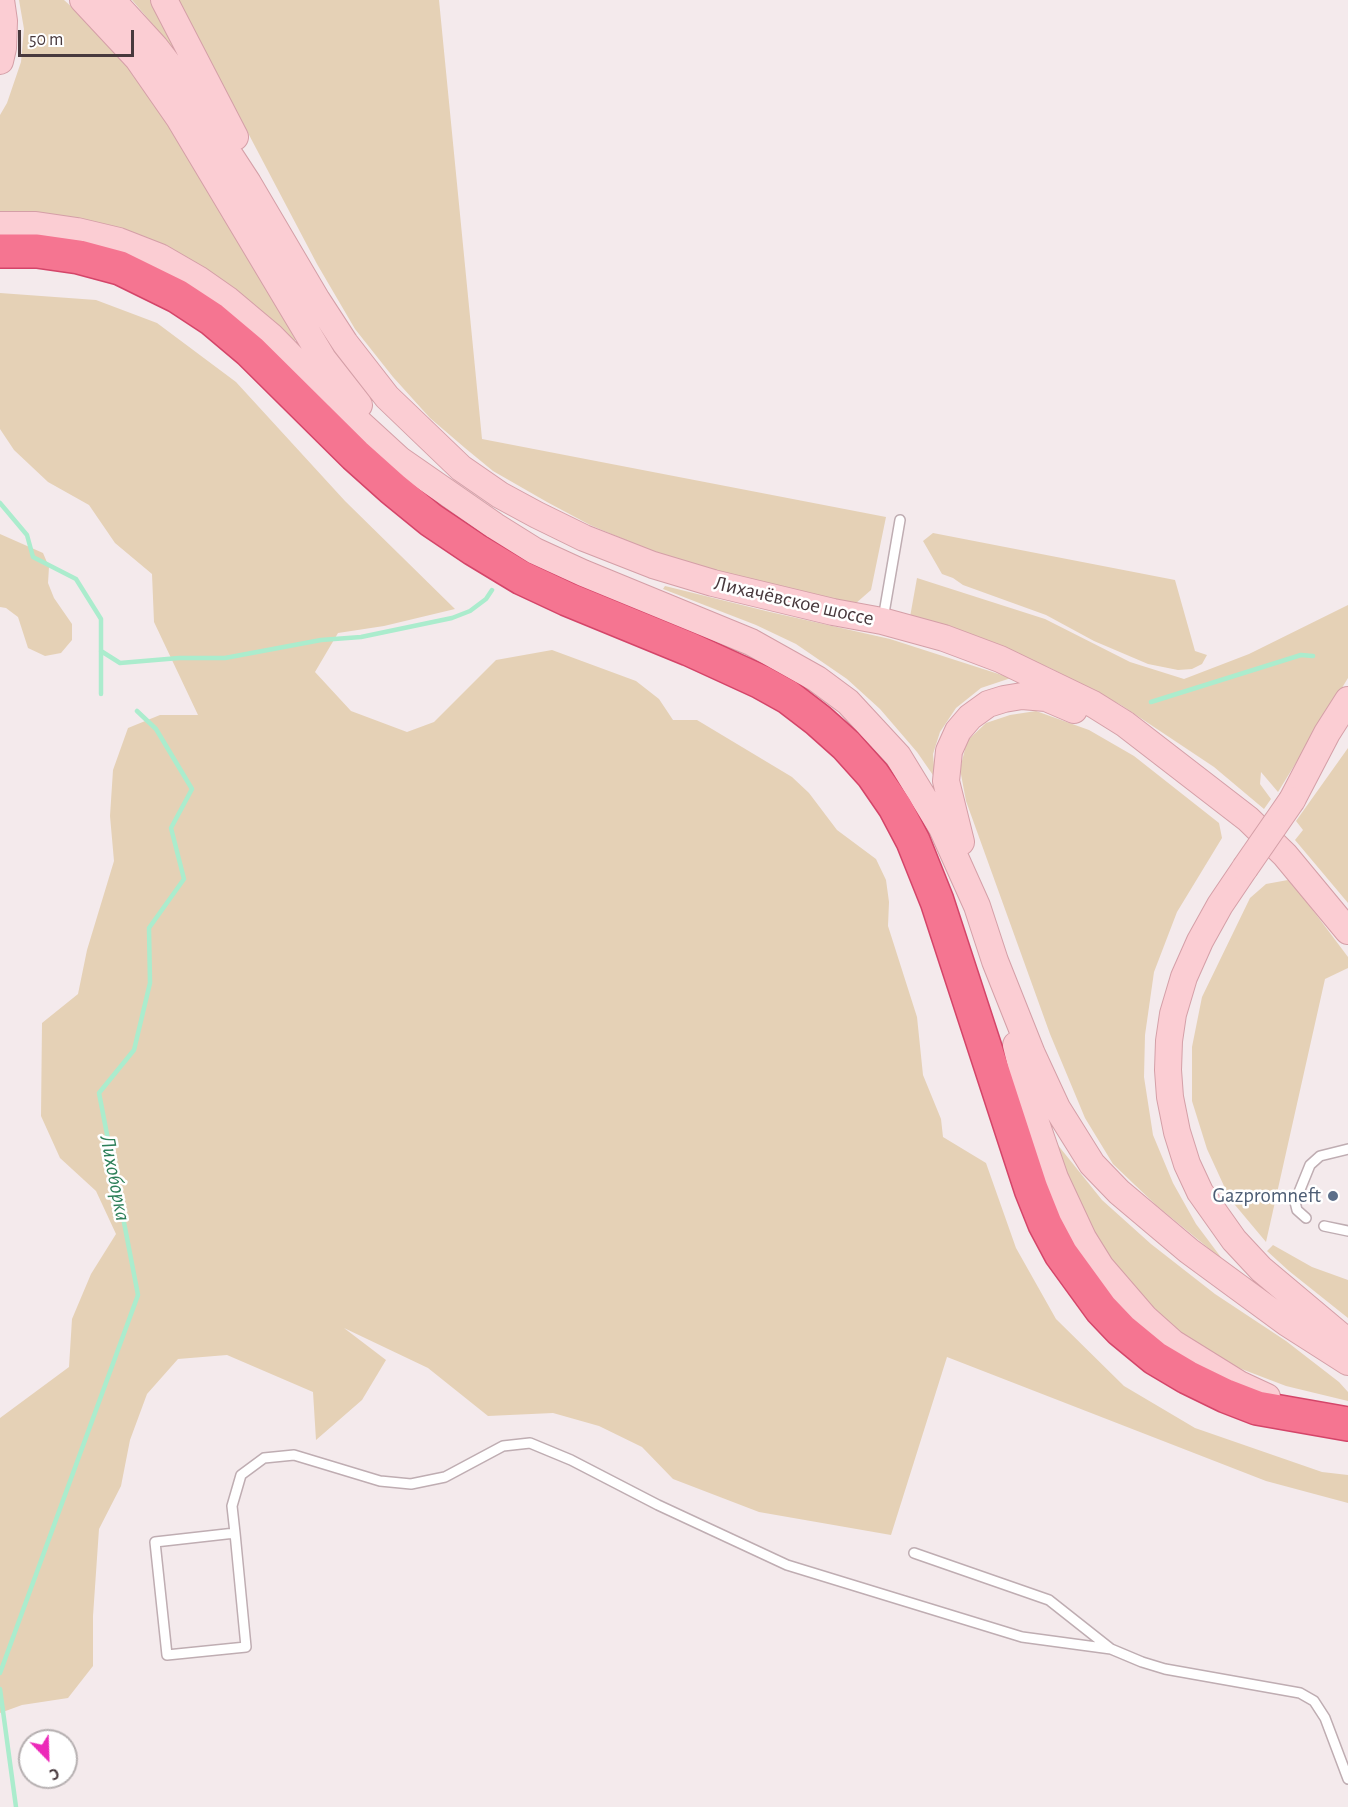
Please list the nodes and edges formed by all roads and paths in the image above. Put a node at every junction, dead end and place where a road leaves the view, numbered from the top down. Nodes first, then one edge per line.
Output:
1 (1, 0) edge
2 (83, 0) edge
3 (112, 0) edge
4 (164, 0) edge
5 (0, 61) edge
6 (0, 225) edge
7 (278, 233) junction
8 (0, 251) edge
9 (434, 483) junction
10 (900, 520) dead end
11 (882, 621) junction
12 (1348, 700) edge
13 (1348, 727) edge
14 (1168, 757) junction
15 (1293, 799) junction
16 (977, 906) junction
17 (1348, 931) edge
18 (995, 961) junction
19 (1348, 1149) edge
20 (1306, 1218) dead end
21 (1324, 1226) dead end
22 (1348, 1231) edge
23 (1348, 1342) edge
24 (1348, 1362) edge
25 (1335, 1422) edge
26 (235, 1533) junction
27 (914, 1553) dead end
28 (1111, 1648) junction
29 (1348, 1779) edge

1 - 5 main road
2 - 9 main road
3 - 7 main road
4 - 7 main road
6 - 9 main road
7 - 11 main road, Лихачёвское шоссе
8 - 25 highway
9 - 16 main road
10 - 11 lane
11 - 14 main road, Лихачёвское шоссе
12 - 15 main road
13 - 15 main road
14 - 16 main road
14 - 17 main road, Лихачёвское шоссе
15 - 23 main road, bridge
16 - 18 main road
18 - 24 main road
18 - 25 main road
19 - 20 lane
21 - 22 lane
26 - 26 lane
26 - 28 lane
27 - 28 lane
28 - 29 lane

